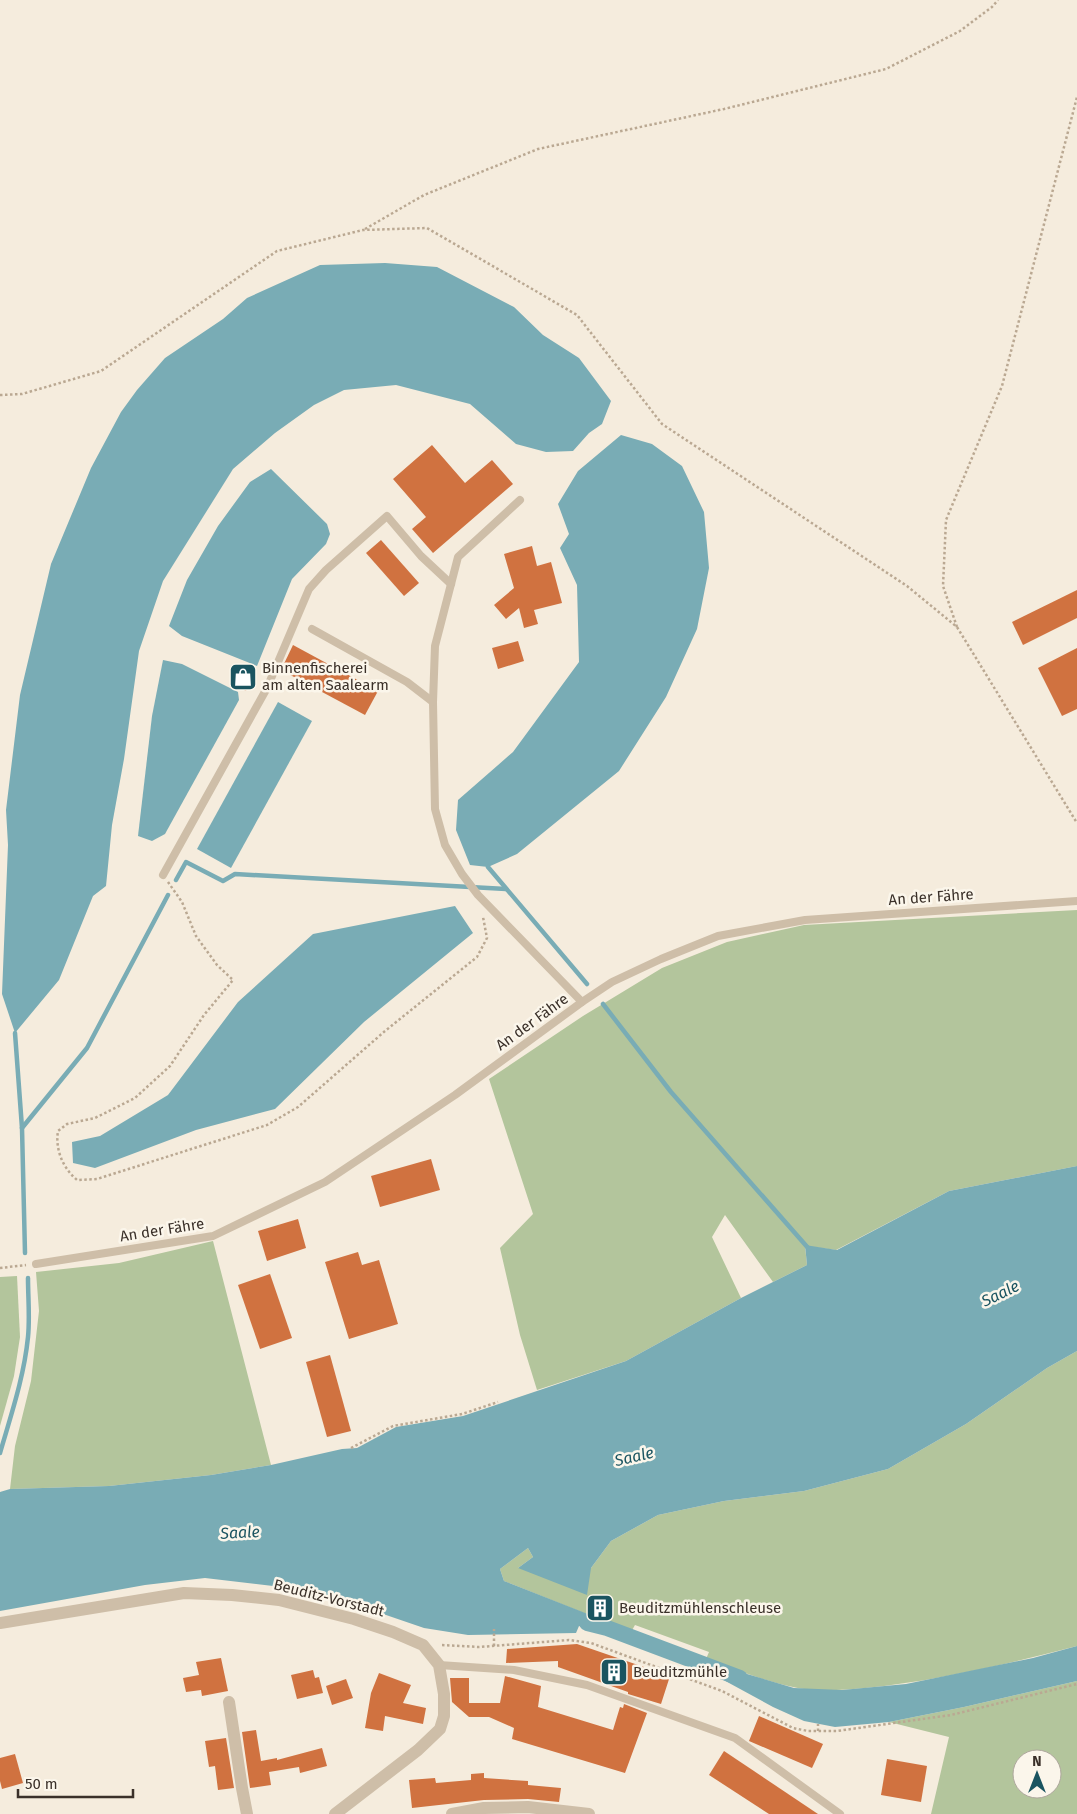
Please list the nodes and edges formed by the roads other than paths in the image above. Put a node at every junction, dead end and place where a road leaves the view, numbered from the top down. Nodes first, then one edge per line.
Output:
1 (520, 500) dead end
2 (451, 584) junction
3 (312, 629) dead end
4 (433, 702) junction
5 (163, 875) road end
6 (1077, 901) edge
7 (582, 1002) junction
8 (36, 1264) dead end
9 (0, 1623) edge
10 (439, 1666) junction
11 (230, 1702) dead end
12 (247, 1814) edge
13 (335, 1814) edge
14 (452, 1814) edge
15 (589, 1814) edge
16 (840, 1814) edge

1 - 2 lane
2 - 4 lane
2 - 5 lane
3 - 4 lane
4 - 7 lane
6 - 7 lane, An der Fähre
7 - 8 lane, An der Fähre
9 - 10 street, Beuditz-Vorstadt
10 - 13 street, Beuditz-Vorstadt
10 - 16 lane
11 - 12 street
14 - 15 street

